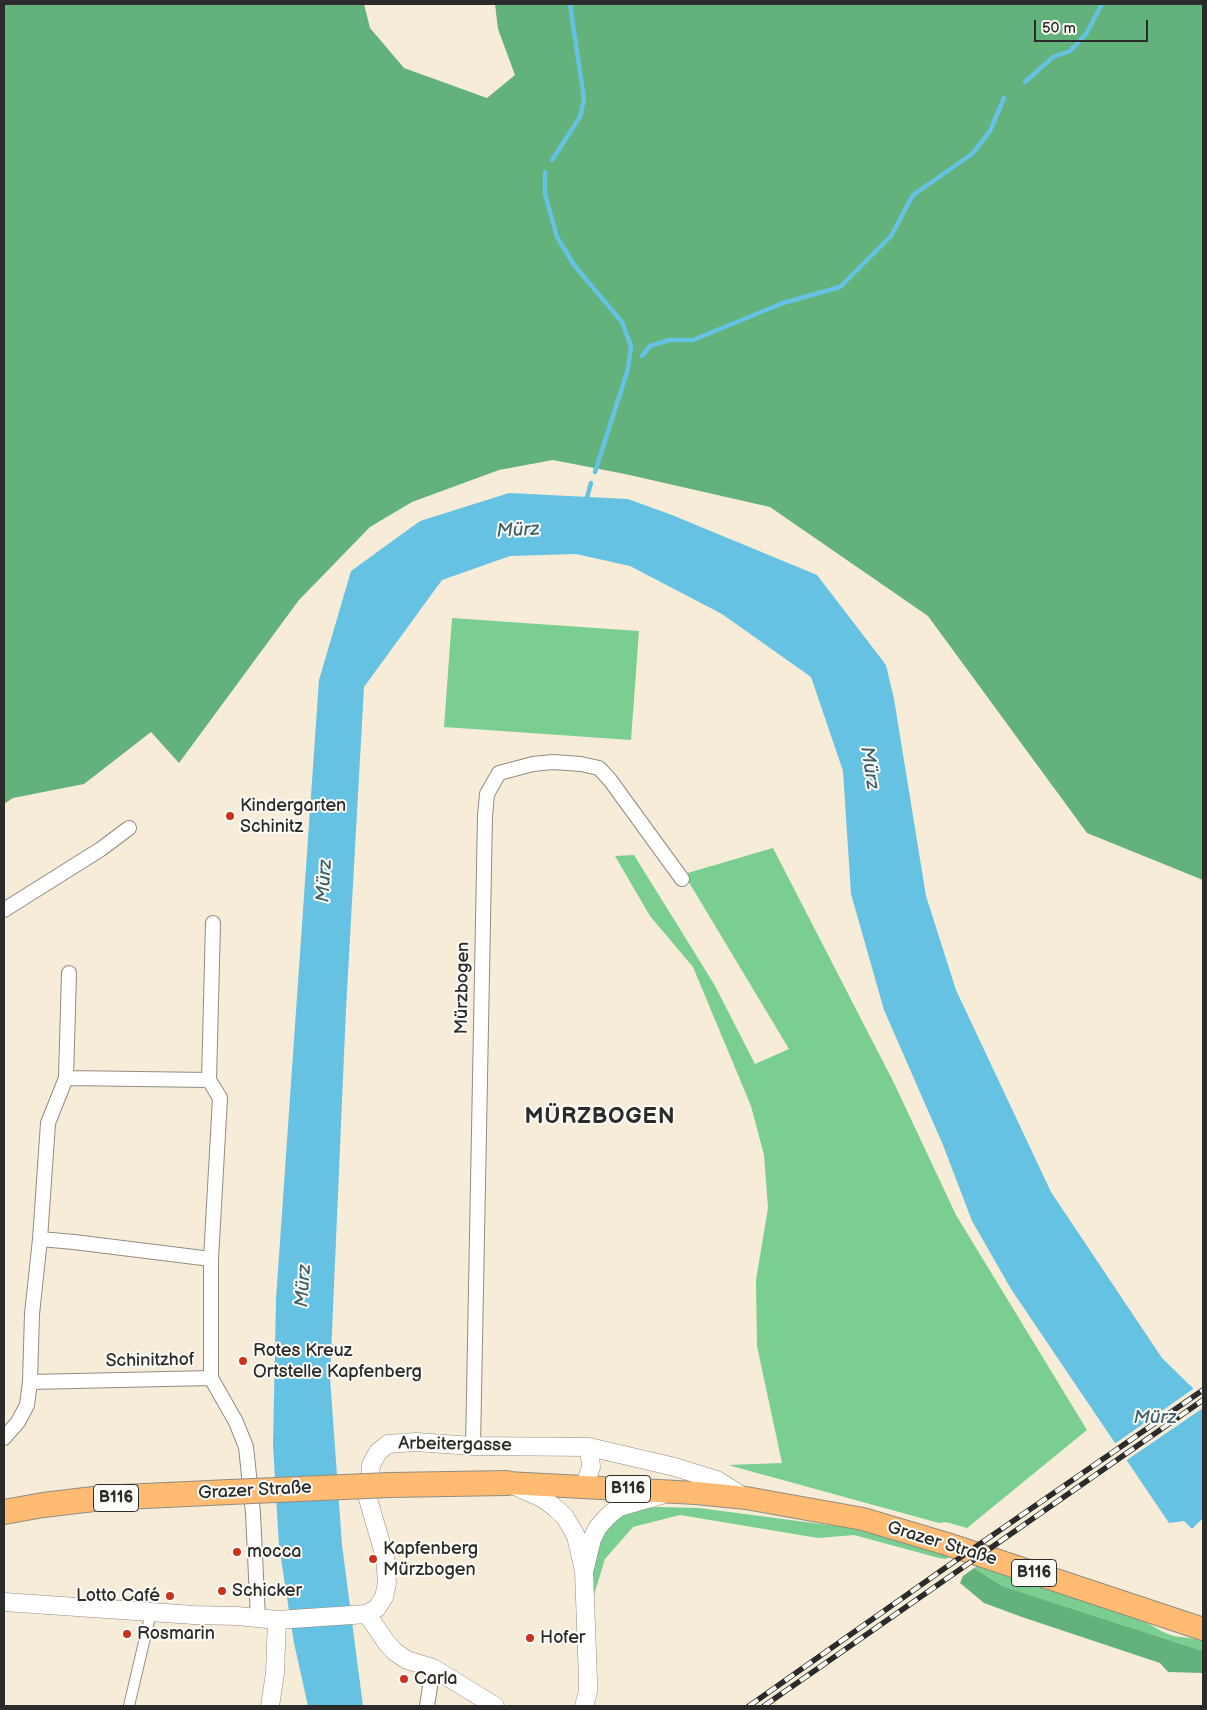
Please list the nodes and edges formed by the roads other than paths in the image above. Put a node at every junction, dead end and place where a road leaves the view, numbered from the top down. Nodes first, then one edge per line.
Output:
1 (129, 828) dead end
2 (682, 879) dead end
3 (4, 910) edge
4 (213, 923) dead end
5 (69, 973) dead end
6 (66, 1078) junction
7 (209, 1080) junction
8 (40, 1239) junction
9 (211, 1259) junction
10 (211, 1378) junction
11 (30, 1382) junction
12 (4, 1438) edge
13 (473, 1446) junction
14 (589, 1447) junction
15 (507, 1483) junction
16 (582, 1487) junction
17 (674, 1491) junction
18 (746, 1498) junction
19 (4, 1512) edge
20 (584, 1571) junction
21 (4, 1602) edge
22 (151, 1612) junction
23 (367, 1614) junction
24 (258, 1618) junction
25 (277, 1620) junction
26 (1203, 1629) edge
27 (433, 1668) junction
28 (129, 1706) edge
29 (270, 1706) edge
30 (427, 1706) edge
31 (495, 1706) edge
32 (584, 1706) edge

1 - 3 street
2 - 13 street, Mürzbogen
4 - 7 street, Schinitzhof
5 - 6 street
6 - 7 street
6 - 8 street
7 - 9 street, Schinitzhof
8 - 9 street
8 - 11 street
9 - 10 street, Schinitzhof
10 - 11 street, Schinitzhof
10 - 24 street
11 - 12 street
13 - 14 street, Arbeitergasse
13 - 23 street, Arbeitergasse
14 - 16 street
14 - 18 street, Arbeitergasse
15 - 16 main road, Grazer Straße / B116
15 - 19 highway, Grazer Straße / B116, bridge
15 - 20 street, Grazer Straße
16 - 17 main road, Grazer Straße / B116
17 - 18 main road, Grazer Straße / B116
17 - 20 street, Grazer Straße
18 - 26 main road, Grazer Straße / B116
20 - 32 street, Grazer Straße
21 - 22 street
22 - 24 street
22 - 28 street
23 - 25 street
23 - 27 street
24 - 25 street
25 - 29 street
27 - 30 street
27 - 31 street

